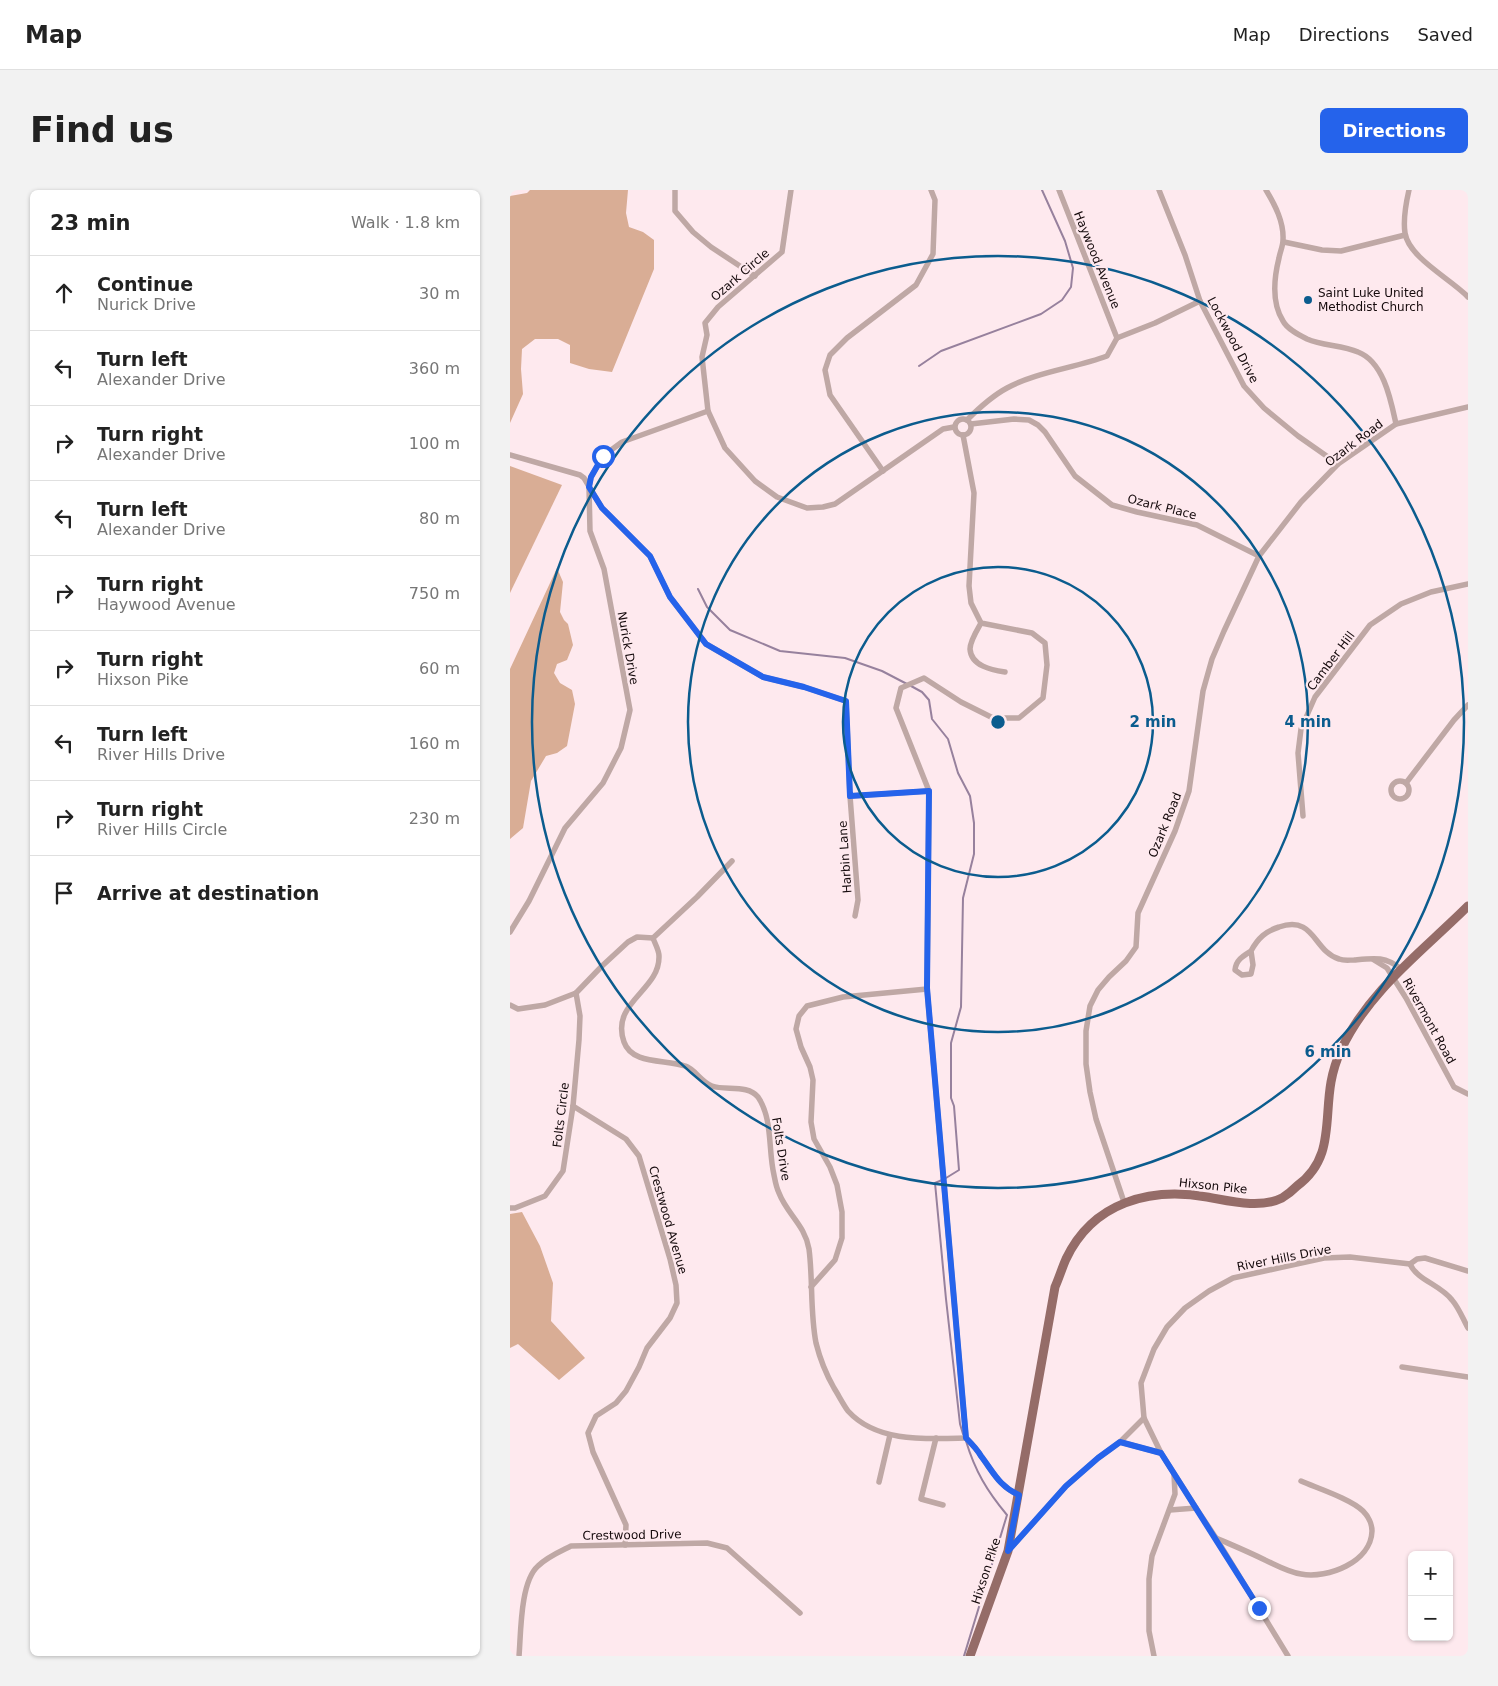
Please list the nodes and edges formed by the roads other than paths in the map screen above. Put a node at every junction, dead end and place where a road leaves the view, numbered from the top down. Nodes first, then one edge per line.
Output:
1 (675, 190) edge
2 (791, 190) edge
3 (931, 190) edge
4 (1059, 190) edge
5 (1159, 190) edge
6 (1266, 190) edge
7 (1408, 190) edge
8 (1405, 235) junction
9 (1284, 242) junction
10 (755, 276) junction
11 (1468, 297) edge
12 (1200, 301) junction
13 (1117, 338) junction
14 (1468, 407) edge
15 (708, 411) junction
16 (969, 422) junction
17 (1396, 424) junction
18 (954, 427) junction
19 (963, 435) junction
20 (510, 455) edge
21 (1338, 464) junction
22 (883, 471) junction
23 (589, 487) junction
24 (1258, 556) junction
25 (1468, 584) edge
26 (981, 623) junction
27 (1004, 672) dead end
28 (1468, 705) edge
29 (1406, 783) dead end
30 (929, 791) junction
31 (850, 796) junction
32 (1303, 816) dead end
33 (732, 861) dead end
34 (1468, 906) edge
35 (856, 916) dead end
36 (510, 932) edge
37 (653, 938) junction
38 (1251, 951) dead end
39 (1374, 960) junction
40 (1401, 969) junction
41 (1393, 978) junction
42 (927, 988) junction
43 (576, 993) junction
44 (510, 1005) edge
45 (1468, 1094) edge
46 (573, 1106) junction
47 (1124, 1202) junction
48 (510, 1208) edge
49 (1410, 1264) junction
50 (1468, 1271) edge
51 (812, 1287) junction
52 (1468, 1328) edge
53 (1402, 1368) dead end
54 (1468, 1377) edge
55 (1144, 1418) junction
56 (890, 1435) junction
57 (936, 1438) junction
58 (966, 1438) junction
59 (1120, 1442) junction
60 (1161, 1453) junction
61 (1174, 1474) junction
62 (1301, 1481) dead end
63 (879, 1482) dead end
64 (1019, 1495) junction
65 (943, 1505) dead end
66 (1196, 1508) junction
67 (1170, 1510) junction
68 (1216, 1538) junction
69 (625, 1545) junction
70 (1008, 1551) junction
71 (800, 1613) dead end
72 (518, 1656) edge
73 (970, 1656) edge
74 (1154, 1656) edge
75 (1288, 1656) edge

1 - 10 street
2 - 10 street, Ozark Circle
3 - 22 street
4 - 13 street, Haywood Avenue
5 - 12 street, Lockwood Drive
6 - 9 street
7 - 8 street
8 - 9 street
8 - 11 street
9 - 17 street
10 - 15 street, Ozark Circle
12 - 13 street
12 - 21 street, Lockwood Drive
13 - 16 street
14 - 17 street, Ozark Road
15 - 22 street, Ozark Circle
15 - 23 street, Nurick Drive
16 - 18 street
16 - 19 street
16 - 24 street, Ozark Place
17 - 21 street, Ozark Road
18 - 19 street
18 - 22 street, Ozark Circle
19 - 26 street
20 - 23 street
21 - 24 street, Ozark Road
23 - 31 street, Harbin Lane
23 - 36 street, Nurick Drive
24 - 47 street, Ozark Road
25 - 32 street, Camber Hill
26 - 27 street
26 - 30 street
28 - 29 street
30 - 31 street
30 - 42 street
31 - 35 street, Harbin Lane
33 - 37 street
34 - 40 main road, Hixson Pike
37 - 43 street
37 - 51 street, Folts Drive
38 - 39 street
39 - 40 street
39 - 41 street, Rivermont Road
40 - 41 main road, Hixson Pike
41 - 45 street, Rivermont Road
41 - 47 main road, Hixson Pike
42 - 51 street
42 - 58 street
43 - 44 street
43 - 46 street, Folts Circle
46 - 48 street, Folts Circle
46 - 69 street, Crestwood Avenue
47 - 64 main road, Hixson Pike
49 - 50 street, River Hills Drive
49 - 52 street
49 - 55 street, River Hills Drive
51 - 56 street, Folts Drive
53 - 54 street
55 - 59 street
55 - 60 street
56 - 57 street, Folts Drive
56 - 63 street
57 - 58 street, Folts Drive
57 - 65 street
58 - 64 street
59 - 60 street
59 - 70 street
60 - 61 street
61 - 66 street
61 - 67 street
62 - 68 street
64 - 70 main road, Hixson Pike
66 - 67 street
66 - 68 street
67 - 74 street
68 - 75 street
69 - 71 street, Crestwood Drive
69 - 72 street, Crestwood Drive
70 - 73 main road, Hixson Pike

